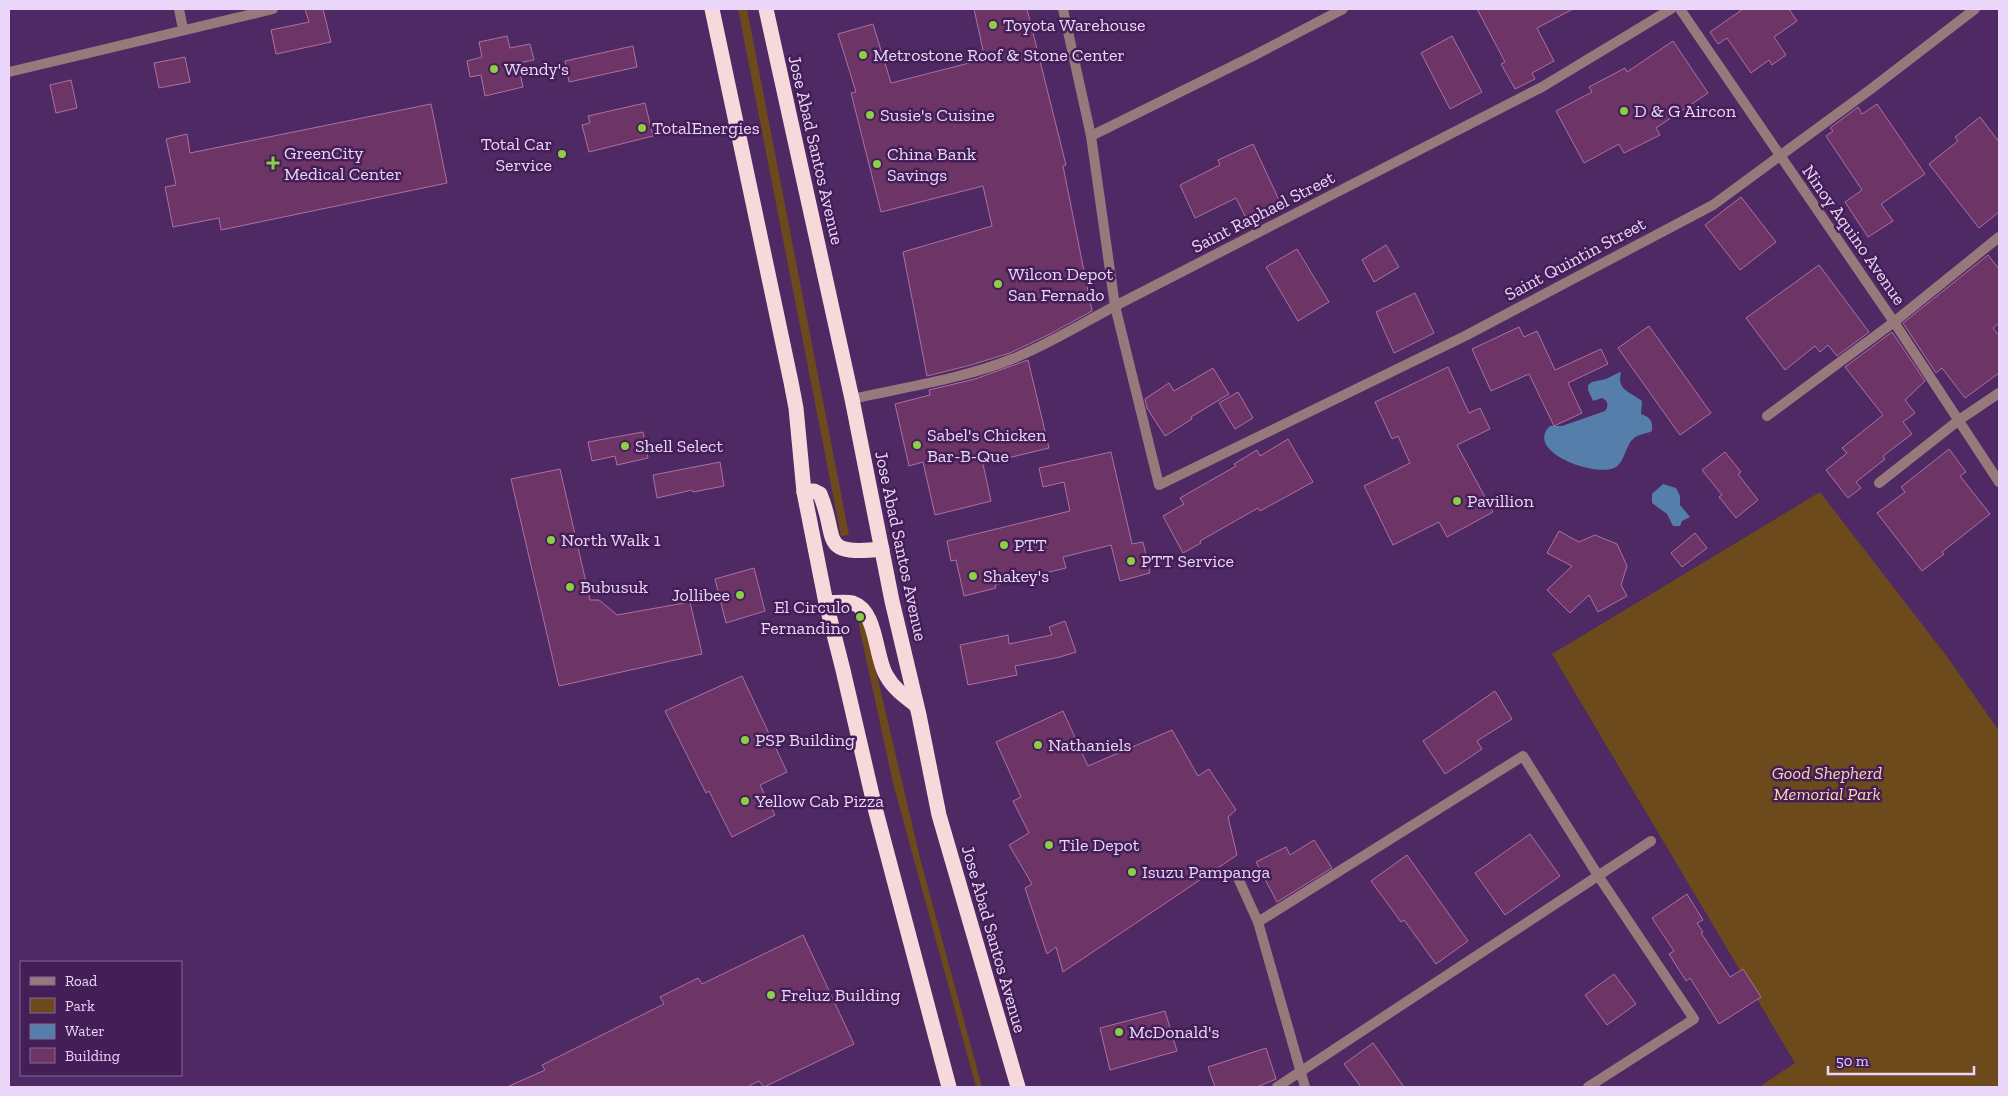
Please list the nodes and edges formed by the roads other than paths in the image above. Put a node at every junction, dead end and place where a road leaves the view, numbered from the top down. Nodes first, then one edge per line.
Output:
1 (179, 9) edge
2 (273, 9) edge
3 (712, 9) edge
4 (766, 9) edge
5 (1063, 9) edge
6 (1343, 9) edge
7 (1671, 9) edge
8 (1680, 9) edge
9 (1974, 9) edge
10 (184, 29) junction
11 (9, 72) edge
12 (1091, 136) junction
13 (1779, 155) junction
14 (1999, 237) edge
15 (1115, 306) junction
16 (1894, 322) junction
17 (1999, 393) edge
18 (852, 399) junction
19 (1767, 416) dead end
20 (1958, 420) junction
21 (1999, 482) edge
22 (1879, 483) dead end
23 (804, 492) junction
24 (882, 549) junction
25 (826, 604) junction
26 (916, 705) junction
27 (1651, 840) dead end
28 (1599, 877) junction
29 (1238, 878) dead end
30 (1258, 922) junction
31 (1300, 1073) junction
32 (949, 1087) edge
33 (1018, 1087) edge
34 (1276, 1087) edge
35 (1305, 1087) edge
36 (1588, 1087) edge

1 - 10 street
2 - 10 street
3 - 23 highway
4 - 18 highway, Jose Abad Santos Avenue
5 - 12 street
6 - 12 street
7 - 15 street, Saint Raphael Street
8 - 13 street, Ninoy Aquino Avenue
9 - 13 street, Saint Quintin Street
10 - 11 street
12 - 15 street
13 - 15 street, Saint Quintin Street
13 - 16 street, Ninoy Aquino Avenue
14 - 16 street
15 - 18 street, Saint Raphael Street
16 - 19 street
16 - 20 street, Ninoy Aquino Avenue
17 - 20 street
18 - 24 highway, Jose Abad Santos Avenue
20 - 21 street, Ninoy Aquino Avenue
20 - 22 street
23 - 24 highway
23 - 25 highway
24 - 26 highway, Jose Abad Santos Avenue
25 - 26 highway
25 - 32 highway
26 - 33 highway, Jose Abad Santos Avenue
27 - 28 street
28 - 30 street
28 - 31 street
28 - 36 street
29 - 30 street
30 - 31 street
31 - 34 street
31 - 35 street

